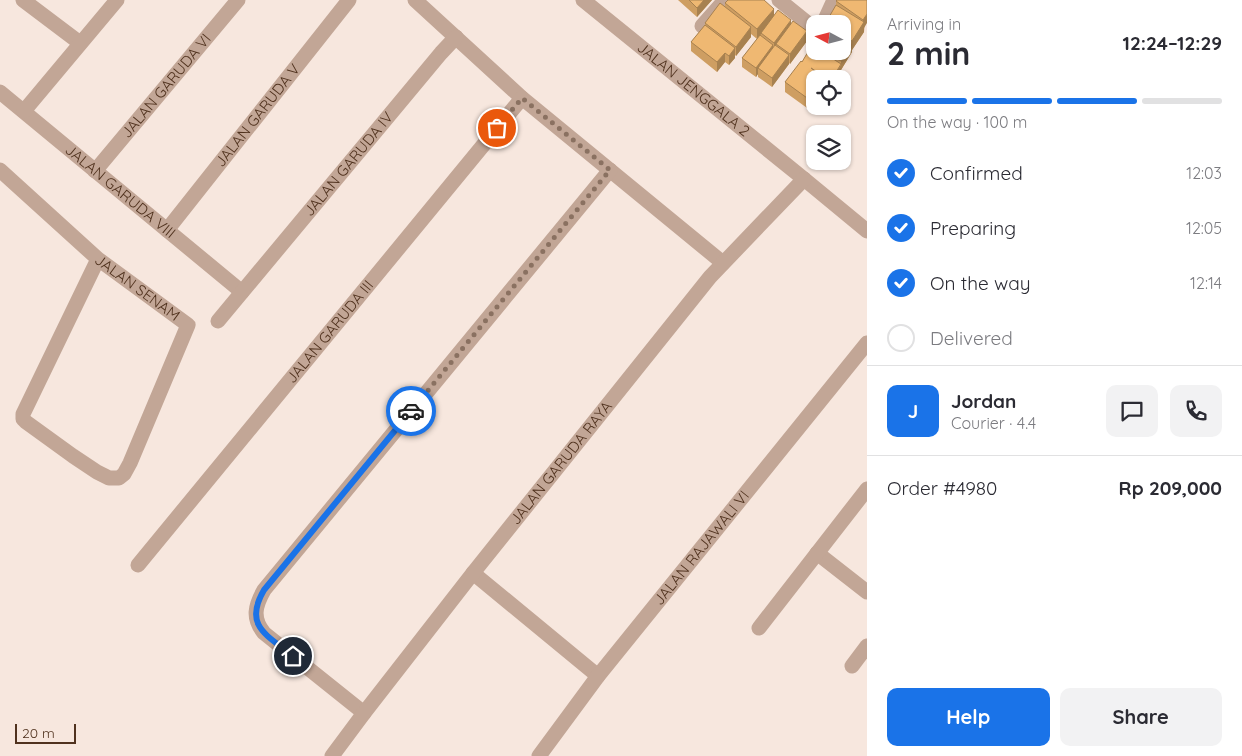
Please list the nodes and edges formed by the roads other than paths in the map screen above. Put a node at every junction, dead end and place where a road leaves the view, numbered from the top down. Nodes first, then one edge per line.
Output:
1 (23, 0) edge
2 (117, 0) edge
3 (238, 0) edge
4 (349, 0) edge
5 (415, 0) edge
6 (584, 0) edge
7 (725, 0) edge
8 (779, 0) edge
9 (834, 0) edge
10 (827, 15) edge
11 (806, 22) edge
12 (702, 26) edge
13 (456, 37) junction
14 (80, 43) junction
15 (0, 92) edge
16 (522, 98) junction
17 (24, 111) junction
18 (0, 170) edge
19 (610, 170) junction
20 (95, 171) junction
21 (804, 179) junction
22 (167, 230) junction
23 (867, 231) edge
24 (98, 259) junction
25 (723, 262) junction
26 (242, 292) junction
27 (218, 321) dead end
28 (867, 343) edge
29 (867, 489) edge
30 (817, 553) junction
31 (138, 565) dead end
32 (473, 573) junction
33 (867, 592) edge
34 (759, 628) dead end
35 (867, 646) edge
36 (852, 666) dead end
37 (598, 676) junction
38 (364, 713) junction
39 (332, 756) edge
40 (539, 756) edge

1 - 14 street
2 - 14 street
3 - 20 street, JALAN GARUDA VI
4 - 22 street, JALAN GARUDA V
5 - 13 street
6 - 21 street, JALAN JENGGALA 2
7 - 12 street
8 - 11 street
9 - 10 street
13 - 16 street
13 - 26 street, JALAN GARUDA IV
14 - 17 street
15 - 17 street, JALAN GARUDA VIII
16 - 19 street
16 - 31 street, JALAN GARUDA III
17 - 20 street, JALAN GARUDA VIII
18 - 24 street, JALAN SENAM
19 - 25 street
19 - 38 street
20 - 22 street, JALAN GARUDA VIII
21 - 23 street, JALAN JENGGALA 2
21 - 25 street, JALAN GARUDA RAYA
22 - 26 street, JALAN GARUDA VIII
24 - 24 street, JALAN SENAM
25 - 32 street, JALAN GARUDA RAYA
26 - 27 street, JALAN GARUDA IV
28 - 37 street, JALAN RAJAWALI VI
29 - 30 street
30 - 33 street
30 - 34 street
32 - 37 street
32 - 38 street, JALAN GARUDA RAYA
35 - 36 street
37 - 40 street, JALAN RAJAWALI VI
38 - 39 street, JALAN GARUDA RAYA

